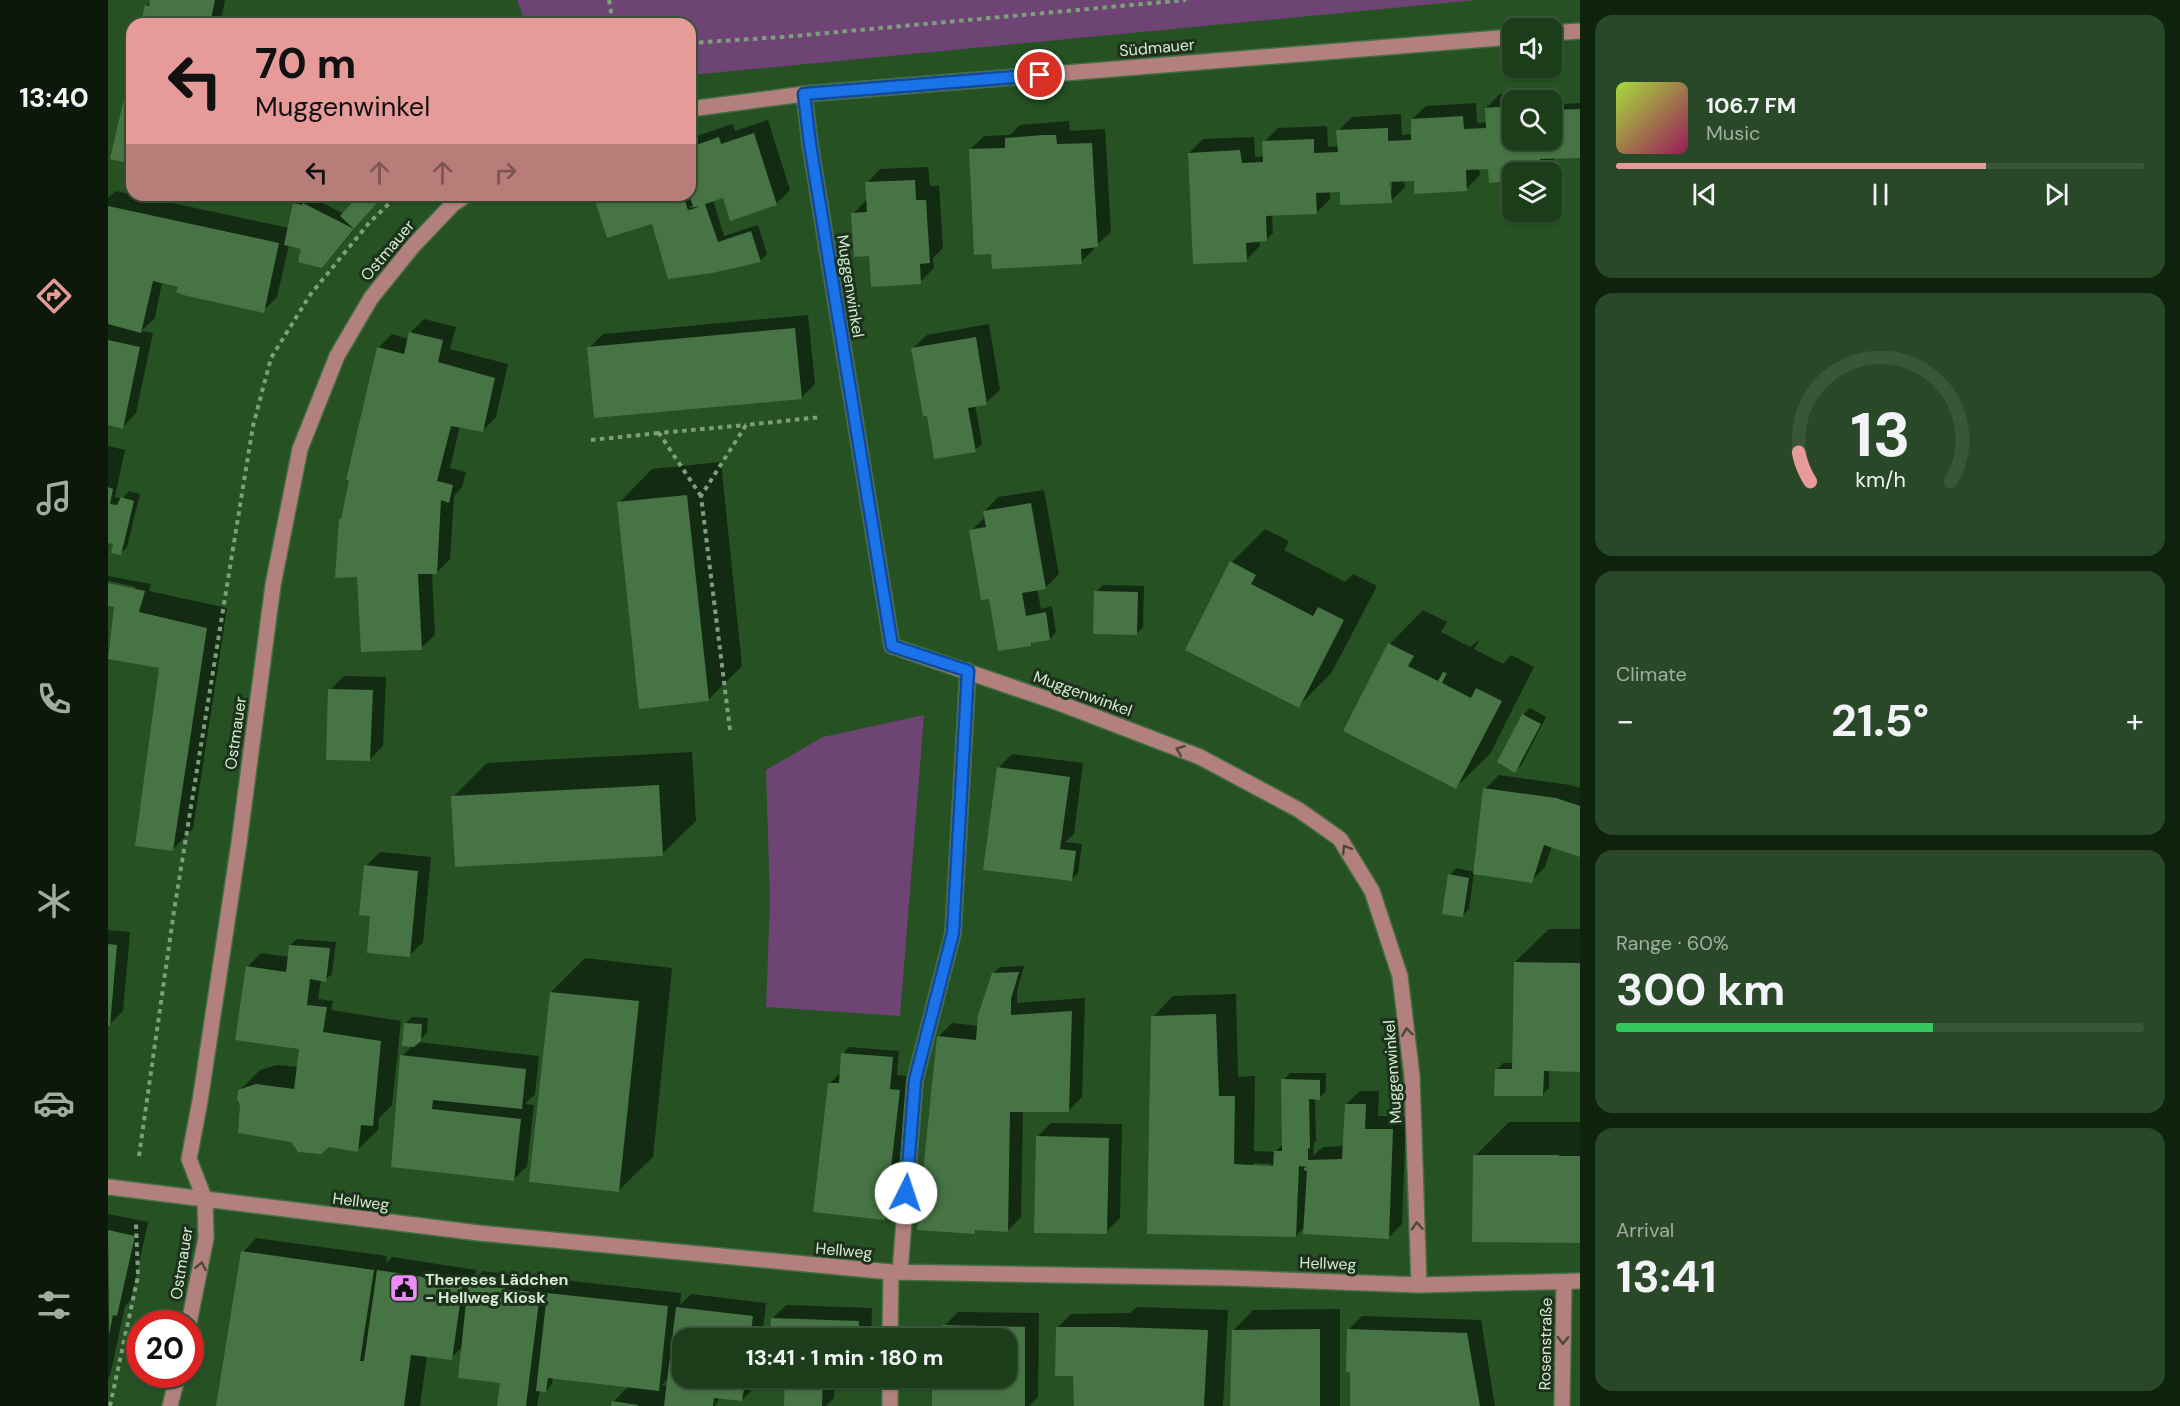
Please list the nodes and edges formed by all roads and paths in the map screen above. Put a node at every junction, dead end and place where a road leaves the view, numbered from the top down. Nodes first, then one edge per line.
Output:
1 (609, 0) edge
2 (1186, 0) edge
3 (612, 18) edge
4 (1580, 31) edge
5 (1562, 32) edge
6 (1502, 38) edge
7 (696, 43) edge
8 (804, 94) junction
9 (696, 108) edge
10 (457, 201) edge
11 (854, 414) junction
12 (746, 424) junction
13 (659, 433) junction
14 (591, 440) dead end
15 (701, 496) junction
16 (968, 671) junction
17 (730, 730) dead end
18 (108, 1187) edge
19 (135, 1190) junction
20 (206, 1200) junction
21 (895, 1272) junction
22 (1580, 1281) edge
23 (1564, 1282) junction
24 (1419, 1285) junction
25 (192, 1310) edge
26 (891, 1328) edge
27 (174, 1388) edge
28 (890, 1388) edge
29 (110, 1406) edge
30 (170, 1406) edge
31 (890, 1406) edge
32 (1562, 1406) edge

1 - 3 path
2 - 7 path
4 - 5 street
6 - 8 street, Südmauer
8 - 9 street
8 - 11 street, Muggenwinkel
10 - 20 street, Ostmauer
11 - 12 path
11 - 16 street, Muggenwinkel
12 - 13 path
12 - 15 path
13 - 14 path
13 - 15 path
15 - 17 path
16 - 21 street
24 -> 16 street, Muggenwinkel
18 - 19 street, Hellweg
19 - 20 street, Hellweg
19 - 29 path
20 - 21 street, Hellweg
25 -> 20 street, Ostmauer
21 - 24 street, Hellweg
21 - 26 street
22 - 23 street, Hellweg
23 - 24 street, Hellweg
23 -> 32 street, Rosenstraße
27 - 30 street
28 - 31 street

